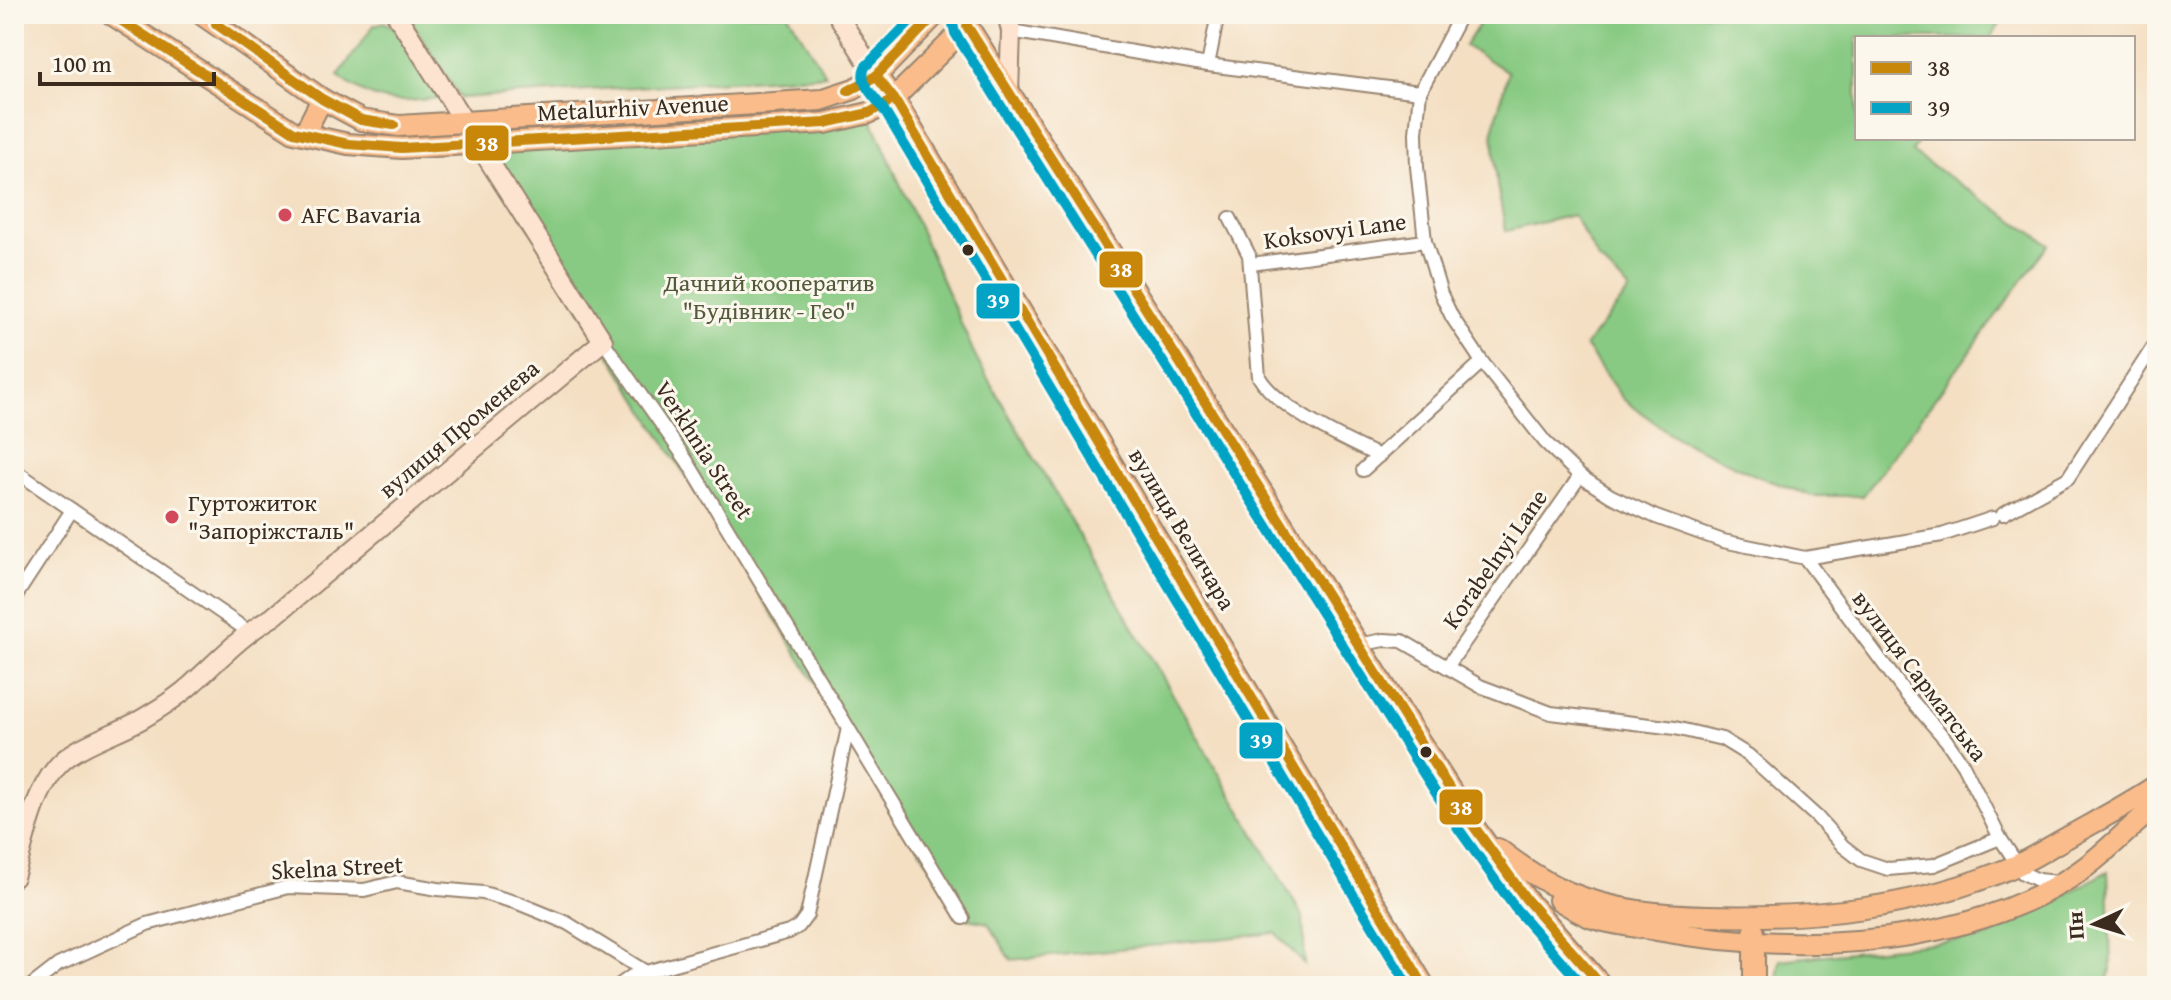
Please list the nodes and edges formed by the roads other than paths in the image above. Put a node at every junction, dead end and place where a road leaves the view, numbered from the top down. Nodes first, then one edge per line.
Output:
1 (111, 14) edge
2 (201, 14) edge
3 (396, 14) edge
4 (837, 14) edge
5 (936, 14) edge
6 (1218, 14) edge
7 (1461, 14) edge
8 (967, 18) edge
9 (1009, 22) edge
10 (1208, 65) junction
11 (876, 76) junction
12 (1420, 92) junction
13 (1009, 93) junction
14 (322, 99) junction
15 (894, 99) junction
16 (463, 122) junction
17 (304, 134) junction
18 (477, 143) junction
19 (1230, 218) dead end
20 (1425, 241) junction
21 (1251, 264) junction
22 (603, 341) junction
23 (2157, 341) edge
24 (1482, 362) junction
25 (1379, 456) junction
26 (14, 470) edge
27 (1363, 470) dead end
28 (1580, 476) junction
29 (72, 510) junction
30 (1805, 558) junction
31 (14, 599) edge
32 (248, 631) junction
33 (1358, 645) junction
34 (1447, 667) junction
35 (848, 728) junction
36 (2157, 785) edge
37 (2157, 805) edge
38 (1470, 821) junction
39 (2000, 838) junction
40 (1507, 856) junction
41 (2017, 865) junction
42 (14, 877) edge
43 (2063, 883) junction
44 (963, 918) dead end
45 (1761, 918) junction
46 (1753, 942) junction
47 (646, 972) junction
48 (31, 986) edge
49 (618, 986) edge
50 (1424, 986) edge
51 (1602, 986) edge
52 (1754, 986) edge

1 - 17 main road, Metalurhiv Avenue
2 - 14 main road, Metalurhiv Avenue
3 - 16 street, Verkhnia Street
4 - 11 street
5 - 11 main road, Metalurhiv Avenue
6 - 10 street
7 - 12 street
8 - 13 main road
8 - 15 main road, Metalurhiv Avenue
9 - 10 street
9 - 13 street
10 - 12 street
11 - 15 main road, вулиця Величара
11 - 16 main road, Metalurhiv Avenue
12 - 20 street
13 - 33 main road
14 - 16 main road, Metalurhiv Avenue
14 - 17 main road
15 - 18 main road, Metalurhiv Avenue
15 - 50 main road, вулиця Величара
16 - 18 street, Verkhnia Street
17 - 18 main road, Metalurhiv Avenue
18 - 22 street, Verkhnia Street
19 - 21 street
20 - 21 street, Koksovyi Lane
20 - 24 street
21 - 25 street
22 - 32 street, вулиця Променева
22 - 35 street, Verkhnia Street
23 - 30 street
24 - 25 street
24 - 28 street
25 - 27 street
26 - 29 street
28 - 30 street
28 - 34 street, Korabelnyi Lane
29 - 31 street
29 - 32 street
30 - 39 street, вулиця Сарматська
32 - 42 street, вулиця Променева
33 - 34 street
33 - 38 main road
34 - 39 street
35 - 44 street, Verkhnia Street
35 - 47 street
36 - 41 main road
37 - 43 main road
38 - 40 main road
38 - 51 main road
39 - 41 street, вулиця Сарматська
40 - 45 main road
40 - 46 main road
41 - 43 street
41 - 45 main road
43 - 46 main road
45 - 46 main road
46 - 52 main road
47 - 48 street, Skelna Street
47 - 49 street

